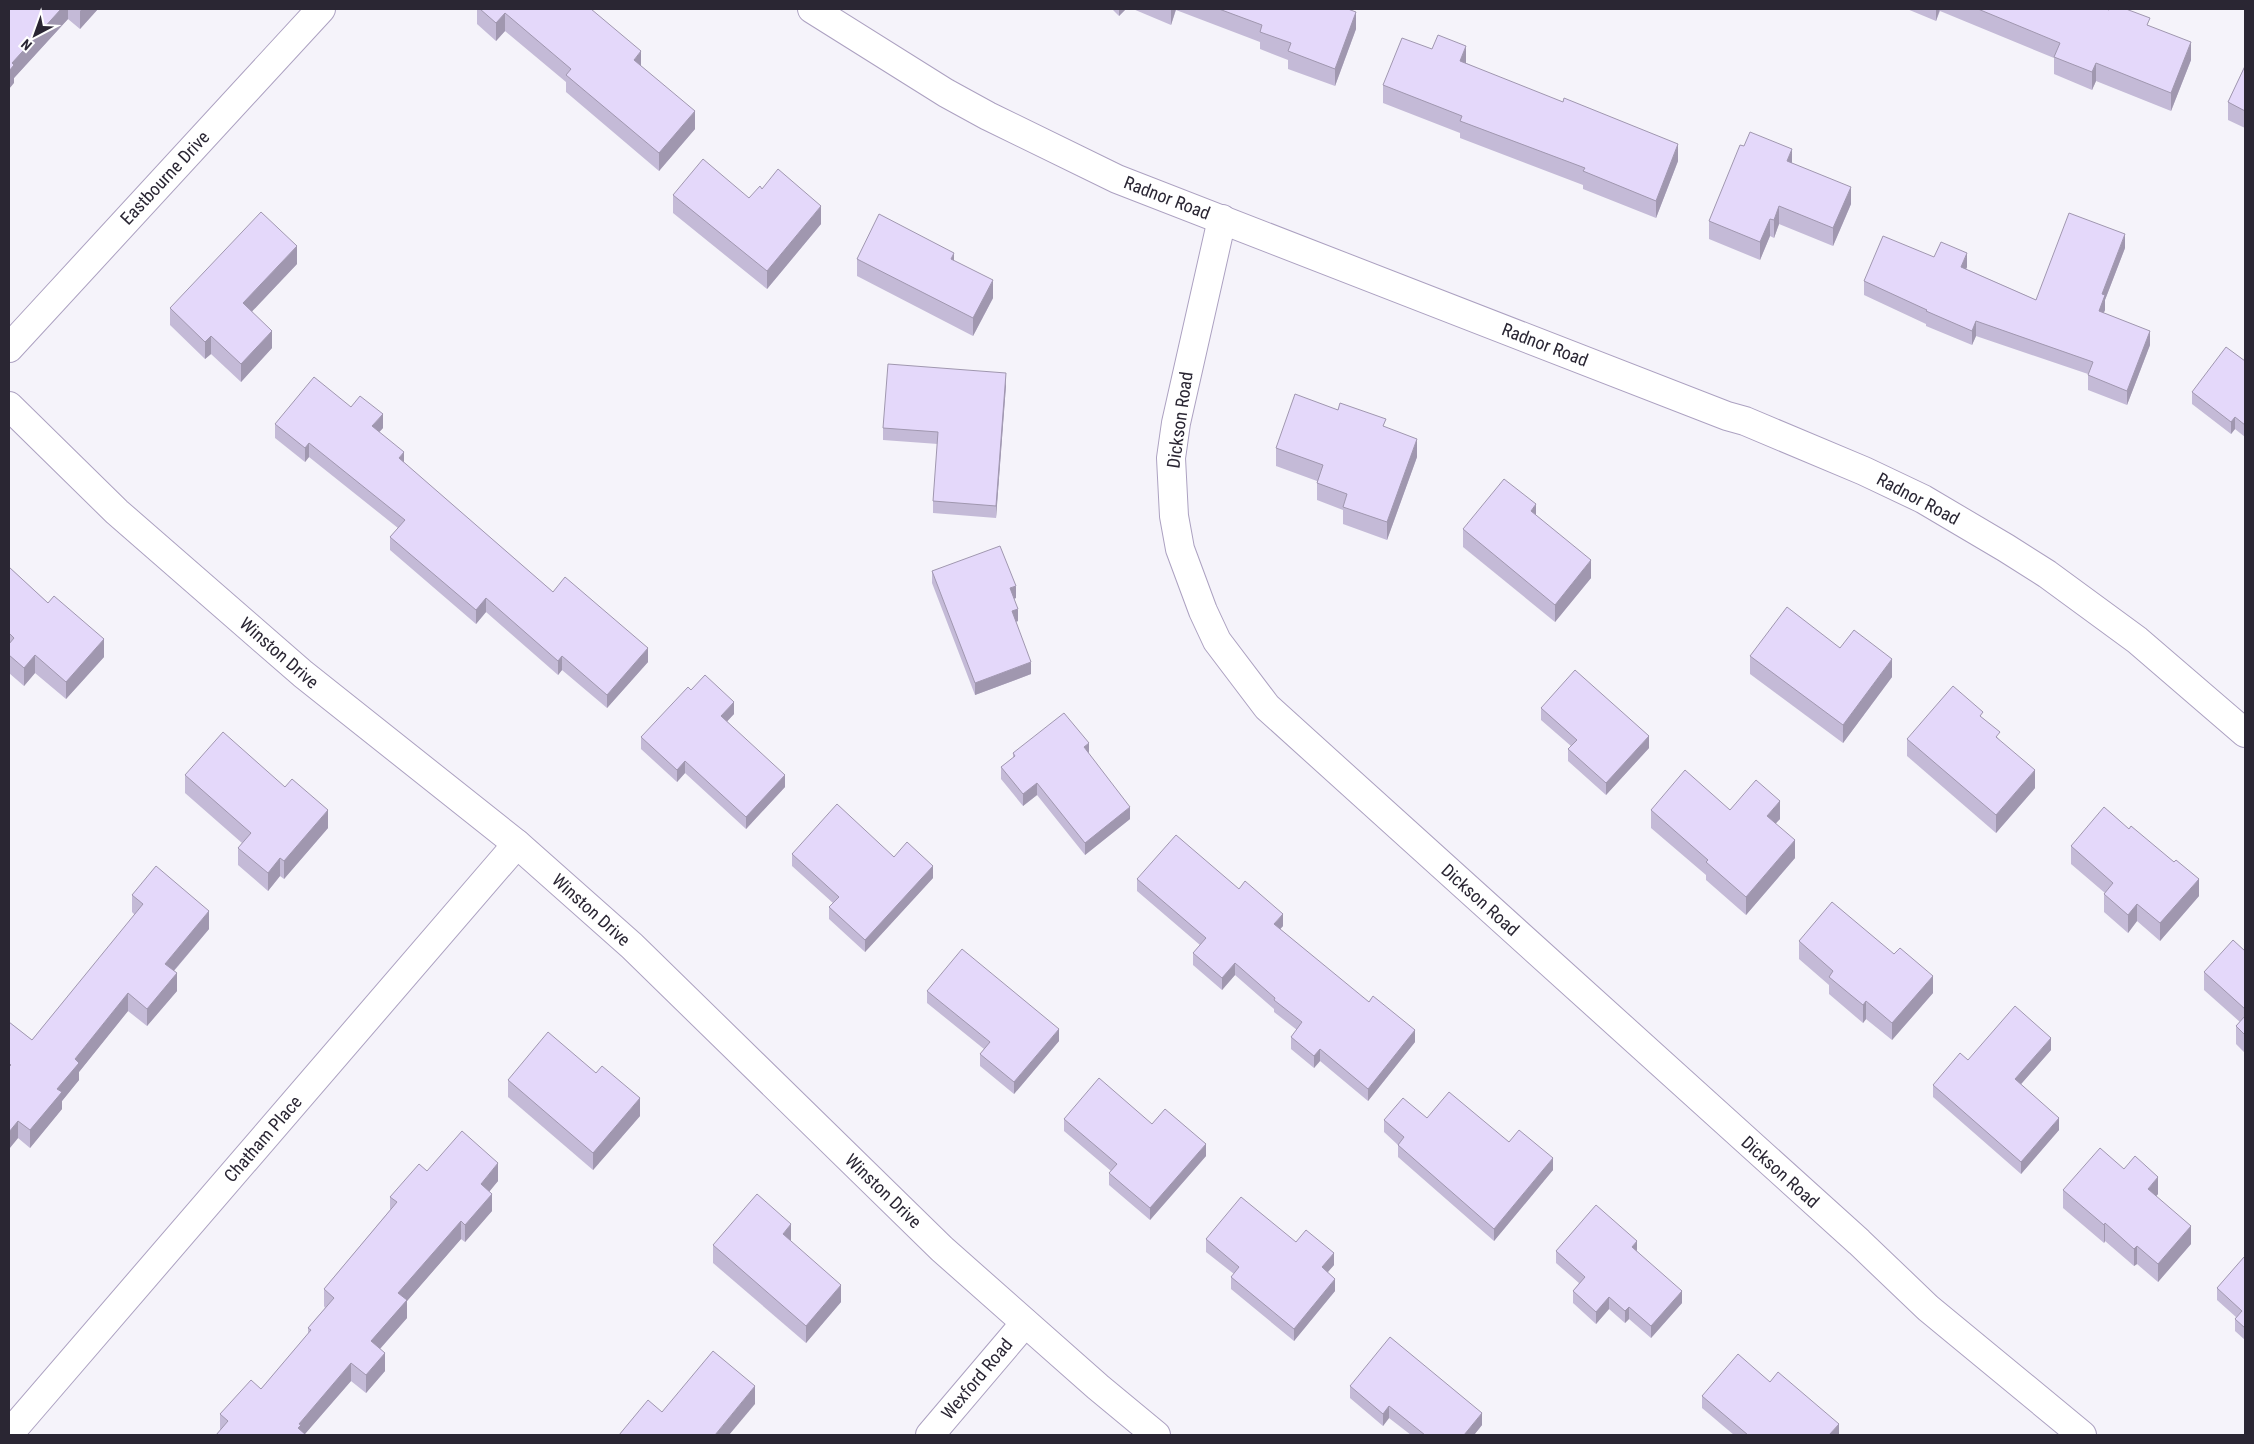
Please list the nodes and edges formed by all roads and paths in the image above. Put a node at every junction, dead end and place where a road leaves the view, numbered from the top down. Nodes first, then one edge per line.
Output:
1 (321, 9) edge
2 (812, 9) edge
3 (1222, 219) junction
4 (9, 348) edge
5 (9, 406) edge
6 (2245, 733) edge
7 (517, 844) junction
8 (1025, 1323) junction
9 (9, 1434) edge
10 (930, 1435) edge
11 (1156, 1435) edge
12 (2082, 1435) edge

1 - 4 street, Eastbourne Drive
2 - 3 street, Radnor Road
3 - 6 street, Radnor Road
3 - 12 street, Dickson Road
5 - 7 street, Winston Drive
7 - 8 street, Winston Drive
7 - 9 street, Chatham Place
8 - 10 street, Wexford Road
8 - 11 street, Winston Drive

